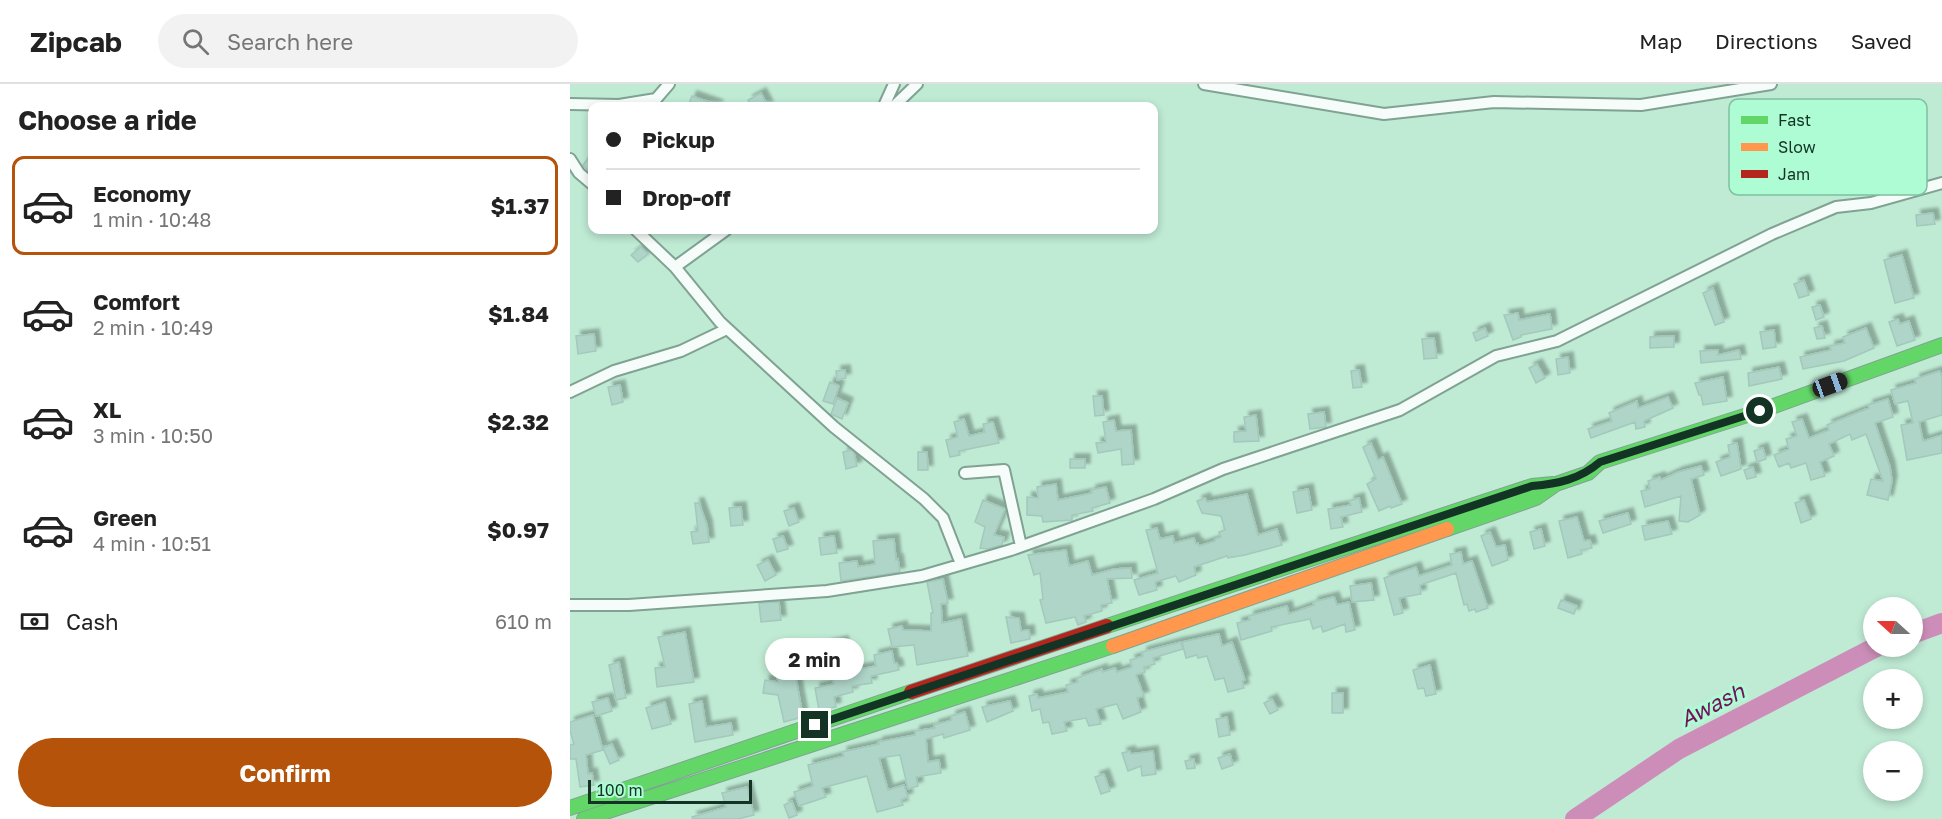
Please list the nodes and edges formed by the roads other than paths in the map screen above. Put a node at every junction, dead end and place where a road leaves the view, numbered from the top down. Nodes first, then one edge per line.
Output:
1 (669, 84) edge
2 (894, 84) edge
3 (917, 84) edge
4 (1204, 84) edge
5 (1771, 84) edge
6 (638, 102) edge
7 (886, 102) edge
8 (898, 102) edge
9 (570, 104) edge
10 (588, 104) edge
11 (570, 159) edge
12 (588, 181) edge
13 (1942, 183) edge
14 (1927, 187) edge
15 (1899, 195) edge
16 (640, 234) edge
17 (720, 234) edge
18 (675, 267) junction
19 (728, 329) junction
20 (1942, 345) edge
21 (570, 392) edge
22 (965, 473) dead end
23 (1556, 484) junction
24 (1021, 546) junction
25 (961, 564) junction
26 (570, 606) edge
27 (570, 808) edge
28 (584, 819) edge

1 - 6 street
2 - 7 street
3 - 8 street
4 - 5 street
9 - 10 street
11 - 12 street
13 - 14 street
15 - 24 street
16 - 18 street
17 - 18 street
18 - 19 street
19 - 21 street
19 - 25 street
20 - 23 main road
22 - 24 street
23 - 27 main road
23 - 28 main road
24 - 25 street
25 - 26 street

